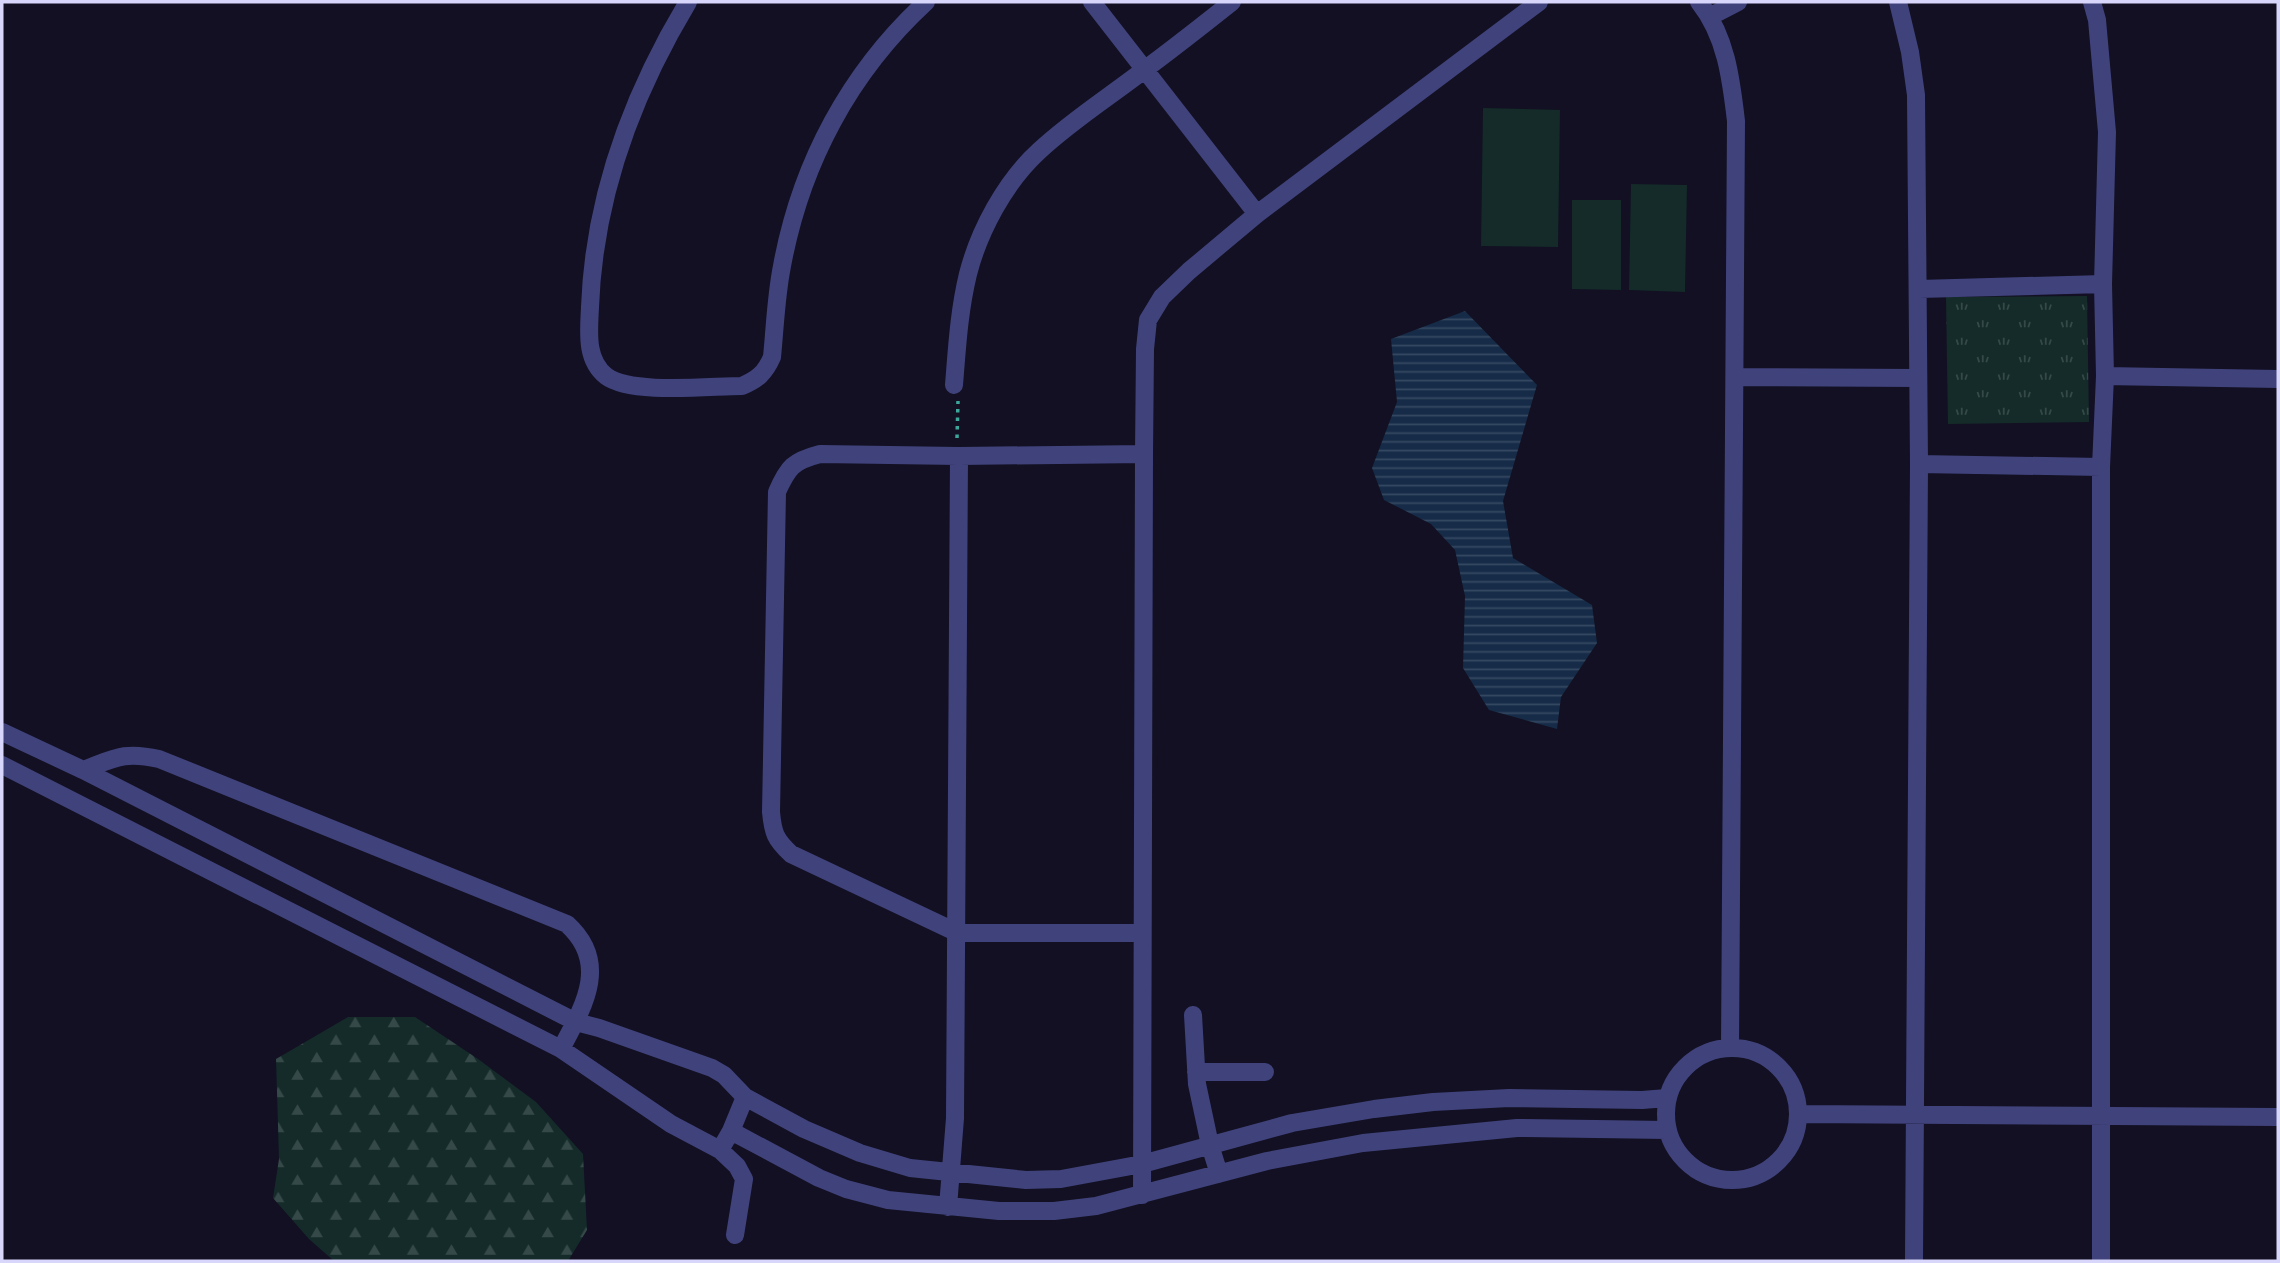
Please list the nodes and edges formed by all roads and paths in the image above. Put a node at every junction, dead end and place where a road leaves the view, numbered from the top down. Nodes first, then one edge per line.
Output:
1 (688, 2) edge
2 (926, 2) edge
3 (1091, 2) edge
4 (1232, 2) edge
5 (1539, 2) edge
6 (1699, 2) edge
7 (1738, 2) edge
8 (1898, 2) edge
9 (2092, 2) edge
10 (1710, 16) junction
11 (1144, 71) junction
12 (1257, 214) junction
13 (2103, 284) junction
14 (1919, 289) junction
15 (2105, 376) junction
16 (1735, 377) junction
17 (1917, 378) junction
18 (2278, 379) edge
19 (954, 385) joint
20 (1144, 453) junction
21 (959, 456) junction
22 (1919, 464) junction
23 (2101, 467) junction
24 (4, 738) edge
25 (2, 765) edge
26 (83, 770) junction
27 (958, 933) junction
28 (1142, 933) junction
29 (1193, 1016) dead end
30 (576, 1022) junction
31 (1730, 1048) junction
32 (561, 1049) junction
33 (1196, 1072) junction
34 (1265, 1072) dead end
35 (746, 1097) junction
36 (1667, 1098) junction
37 (1800, 1114) junction
38 (2102, 1115) junction
39 (1915, 1116) junction
40 (2278, 1117) edge
41 (1667, 1130) junction
42 (731, 1131) junction
43 (1210, 1145) junction
44 (720, 1150) junction
45 (1142, 1164) junction
46 (951, 1172) junction
47 (1219, 1174) junction
48 (1142, 1195) junction
49 (948, 1207) junction
50 (735, 1235) dead end
51 (1914, 1261) edge
52 (2101, 1261) edge

1 - 2 street
3 - 11 street
4 - 11 street
5 - 12 street
6 - 10 street
7 - 10 street
8 - 14 street
9 - 13 street
10 - 16 street
11 - 12 street
11 - 19 street
12 - 20 street
13 - 14 street
13 - 15 street
14 - 17 street
15 - 18 street
15 - 23 street
16 - 17 street
16 - 31 street
17 - 22 street
19 - 21 path
20 - 21 street
20 - 28 street
21 - 27 street
21 - 27 street
22 - 23 street
22 - 39 street
23 - 38 street
24 - 26 street
25 - 32 street
26 - 30 street
26 - 30 street
27 - 28 street
27 - 46 street
28 - 45 street
29 - 33 street
30 - 32 street
30 - 35 street
31 - 36 street
31 - 37 street
32 - 44 street
33 - 34 street
33 - 43 street
35 - 42 street
35 - 46 street
36 - 41 street
36 - 43 street
37 - 39 street
37 - 41 street
38 - 39 street
38 - 40 street
38 - 52 street
39 - 51 street
41 - 47 street
42 - 44 street
42 - 49 street
43 - 45 street
43 - 47 street
44 - 50 street
45 - 46 street
45 - 48 street
46 - 49 street
47 - 48 street
48 - 49 street

